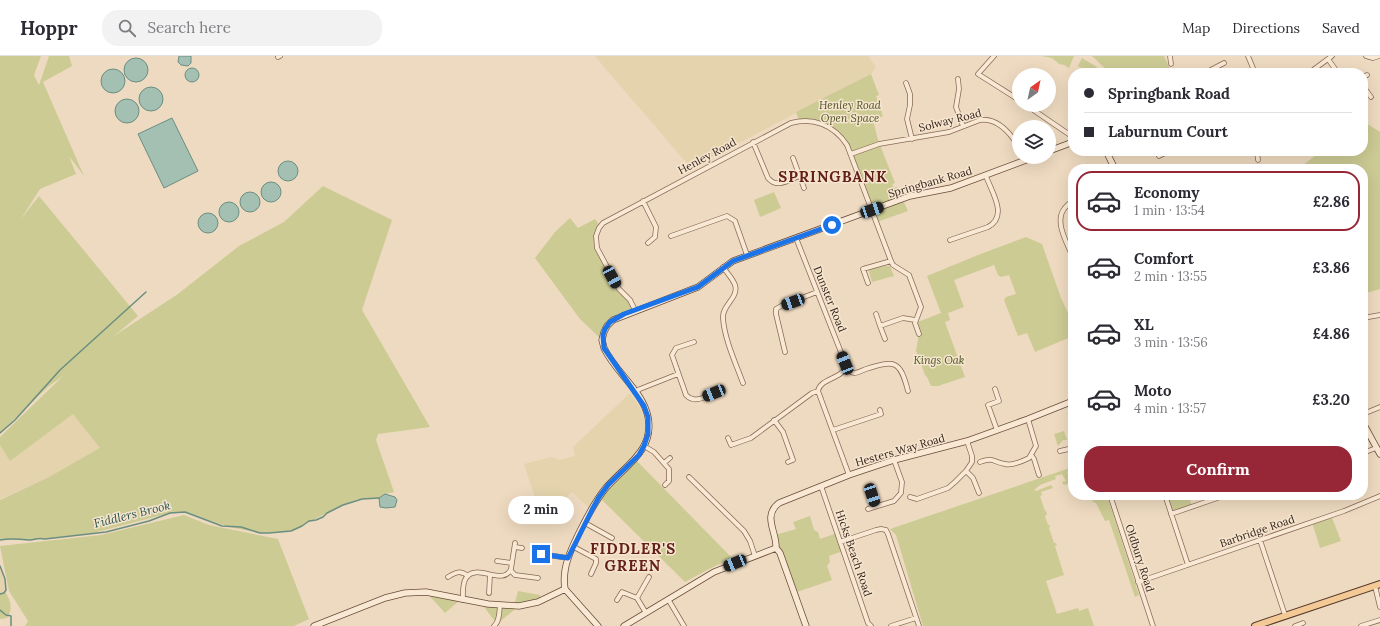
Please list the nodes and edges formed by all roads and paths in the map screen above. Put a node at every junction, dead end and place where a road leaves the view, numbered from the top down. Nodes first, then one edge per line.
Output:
1 (994, 56) edge
2 (1170, 56) edge
3 (1248, 56) edge
4 (1332, 56) edge
5 (1366, 56) edge
6 (1379, 56) edge
7 (1328, 59) junction
8 (1224, 63) dead end
9 (1171, 64) dead end
10 (1214, 68) edge
11 (1254, 68) edge
12 (1316, 68) edge
13 (1334, 68) edge
14 (958, 79) dead end
15 (906, 83) dead end
16 (1368, 93) edge
17 (1012, 96) edge
18 (1371, 97) dead end
19 (1036, 112) edge
20 (963, 126) junction
21 (1068, 134) edge
22 (1012, 137) edge
23 (912, 139) junction
24 (753, 142) junction
25 (1068, 144) edge
26 (1056, 148) edge
27 (851, 154) junction
28 (1258, 156) edge
29 (793, 158) dead end
30 (1258, 160) dead end
31 (1013, 164) edge
32 (800, 176) junction
33 (986, 176) junction
34 (804, 188) dead end
35 (643, 201) junction
36 (1068, 206) edge
37 (872, 210) junction
38 (671, 236) dead end
39 (796, 238) junction
40 (950, 240) dead end
41 (648, 243) dead end
42 (1068, 245) edge
43 (747, 255) junction
44 (891, 261) junction
45 (723, 268) junction
46 (868, 283) dead end
47 (817, 292) junction
48 (635, 310) junction
49 (876, 314) dead end
50 (1380, 315) edge
51 (1368, 317) edge
52 (915, 320) junction
53 (880, 326) junction
54 (919, 334) dead end
55 (885, 339) dead end
56 (694, 342) dead end
57 (785, 352) dead end
58 (845, 370) junction
59 (678, 374) junction
60 (743, 383) dead end
61 (995, 389) dead end
62 (818, 391) junction
63 (908, 391) dead end
64 (635, 392) junction
65 (714, 393) dead end
66 (1068, 403) edge
67 (1380, 407) edge
68 (880, 410) dead end
69 (1368, 412) edge
70 (1028, 419) junction
71 (774, 420) junction
72 (833, 430) junction
73 (997, 430) junction
74 (1368, 433) edge
75 (728, 438) dead end
76 (967, 441) junction
77 (644, 446) junction
78 (1376, 448) junction
79 (1068, 449) edge
80 (1060, 451) dead end
81 (1368, 451) edge
82 (1380, 454) edge
83 (1032, 456) junction
84 (670, 458) dead end
85 (894, 460) junction
86 (788, 462) dead end
87 (980, 462) dead end
88 (664, 463) junction
89 (966, 471) junction
90 (849, 475) junction
91 (1040, 475) dead end
92 (689, 477) dead end
93 (665, 485) dead end
94 (821, 486) junction
95 (979, 493) dead end
96 (872, 495) dead end
97 (1380, 496) edge
98 (910, 497) dead end
99 (1112, 500) edge
100 (1167, 500) edge
101 (1212, 500) edge
102 (876, 506) junction
103 (868, 509) dead end
104 (1171, 514) junction
105 (585, 524) junction
106 (612, 538) dead end
107 (1260, 540) junction
108 (840, 542) junction
109 (574, 547) junction
110 (522, 548) dead end
111 (776, 548) junction
112 (541, 554) dead end
113 (755, 556) junction
114 (568, 558) junction
115 (497, 561) dead end
116 (512, 563) junction
117 (1188, 565) junction
118 (511, 571) junction
119 (490, 574) junction
120 (591, 574) dead end
121 (468, 576) junction
122 (448, 577) dead end
123 (649, 577) dead end
124 (538, 578) dead end
125 (1138, 582) junction
126 (1377, 585) edge
127 (565, 589) junction
128 (489, 592) dead end
129 (637, 598) junction
130 (668, 599) junction
131 (463, 600) junction
132 (617, 600) dead end
133 (500, 606) junction
134 (1380, 607) edge
135 (646, 613) junction
136 (1285, 616) junction
137 (916, 618) junction
138 (1380, 620) edge
139 (1303, 623) dead end
140 (314, 626) edge
141 (494, 626) edge
142 (598, 626) edge
143 (624, 626) edge
144 (684, 626) edge
145 (806, 626) edge
146 (871, 626) edge
147 (890, 626) edge
148 (919, 626) edge
149 (1153, 626) edge
150 (1255, 626) edge
151 (1294, 626) edge
152 (1361, 626) edge

1 - 17 street
2 - 9 street
3 - 11 street
4 - 7 street
5 - 6 street
7 - 12 street
7 - 13 street
8 - 10 street
14 - 20 street
15 - 23 street
16 - 18 street
19 - 21 street
20 - 22 street, Solway Road
20 - 23 street, Solway Road
23 - 27 street, Solway Road
24 - 27 street, Henley Road
24 - 32 street
24 - 35 street, Henley Road
25 - 26 street
27 - 37 street, Henley Road
28 - 30 street
29 - 32 street
31 - 33 street, Springbank Road
32 - 34 street
33 - 37 street, Springbank Road
33 - 40 street
35 - 41 street
35 - 48 street, Henley Road
36 - 42 street
37 - 39 street, Springbank Road
37 - 44 street, Henley Road
38 - 43 street
39 - 43 street, Springbank Road
39 - 47 street, Dunster Road
43 - 45 street, Springbank Road
44 - 46 street
44 - 52 street
45 - 48 street, Springbank Road
45 - 60 street
47 - 57 street
47 - 58 street, Dunster Road
48 - 64 street, Springbank Road
49 - 53 street
50 - 51 street
52 - 53 street
52 - 54 street
53 - 55 street
56 - 59 street
58 - 62 street
58 - 63 street
59 - 64 street
59 - 65 street
61 - 73 street
62 - 71 street
62 - 72 street
64 - 77 street, Springbank Road
66 - 70 street, Hesters Way Road
67 - 69 street
68 - 72 street
70 - 73 street, Hesters Way Road
70 - 83 street
71 - 75 street
71 - 86 street
72 - 90 street
73 - 76 street, Hesters Way Road
74 - 78 street
76 - 85 street, Hesters Way Road
76 - 89 street
77 - 88 street
77 - 105 street, Springbank Road
78 - 81 street
78 - 82 street
79 - 80 street
83 - 87 street
83 - 91 street
84 - 88 street
85 - 90 street, Hesters Way Road
85 - 102 street
88 - 93 street
89 - 95 street
89 - 98 street
90 - 94 street, Hesters Way Road
92 - 113 street
94 - 108 street, Hicks Beach Road
94 - 111 street, Hesters Way Road
96 - 102 street
97 - 107 street, Barbridge Road
99 - 125 street, Oldbury Road
100 - 104 street
101 - 104 street
102 - 103 street
104 - 117 street
105 - 106 street
105 - 109 street, Springbank Road
107 - 117 street, Barbridge Road
107 - 136 street
108 - 137 street
108 - 146 street, Hicks Beach Road
109 - 114 street, Springbank Road
109 - 120 street
110 - 116 street
111 - 113 street
111 - 145 street, Hesters Way Road
112 - 114 street
113 - 130 street
114 - 127 street, Springbank Road
115 - 116 street
116 - 118 street
117 - 125 street, Barbridge Road
118 - 119 street
118 - 124 street
119 - 121 street
119 - 128 street
121 - 122 street
121 - 131 street
123 - 129 street
125 - 149 street, Oldbury Road
126 - 134 street
126 - 136 main road
127 - 133 street
127 - 142 street
129 - 132 street
129 - 135 street
130 - 135 street
130 - 144 street
131 - 133 street
131 - 140 street
133 - 141 street
135 - 143 street
136 - 150 main road
137 - 147 street
137 - 148 street
138 - 152 street
139 - 151 street

